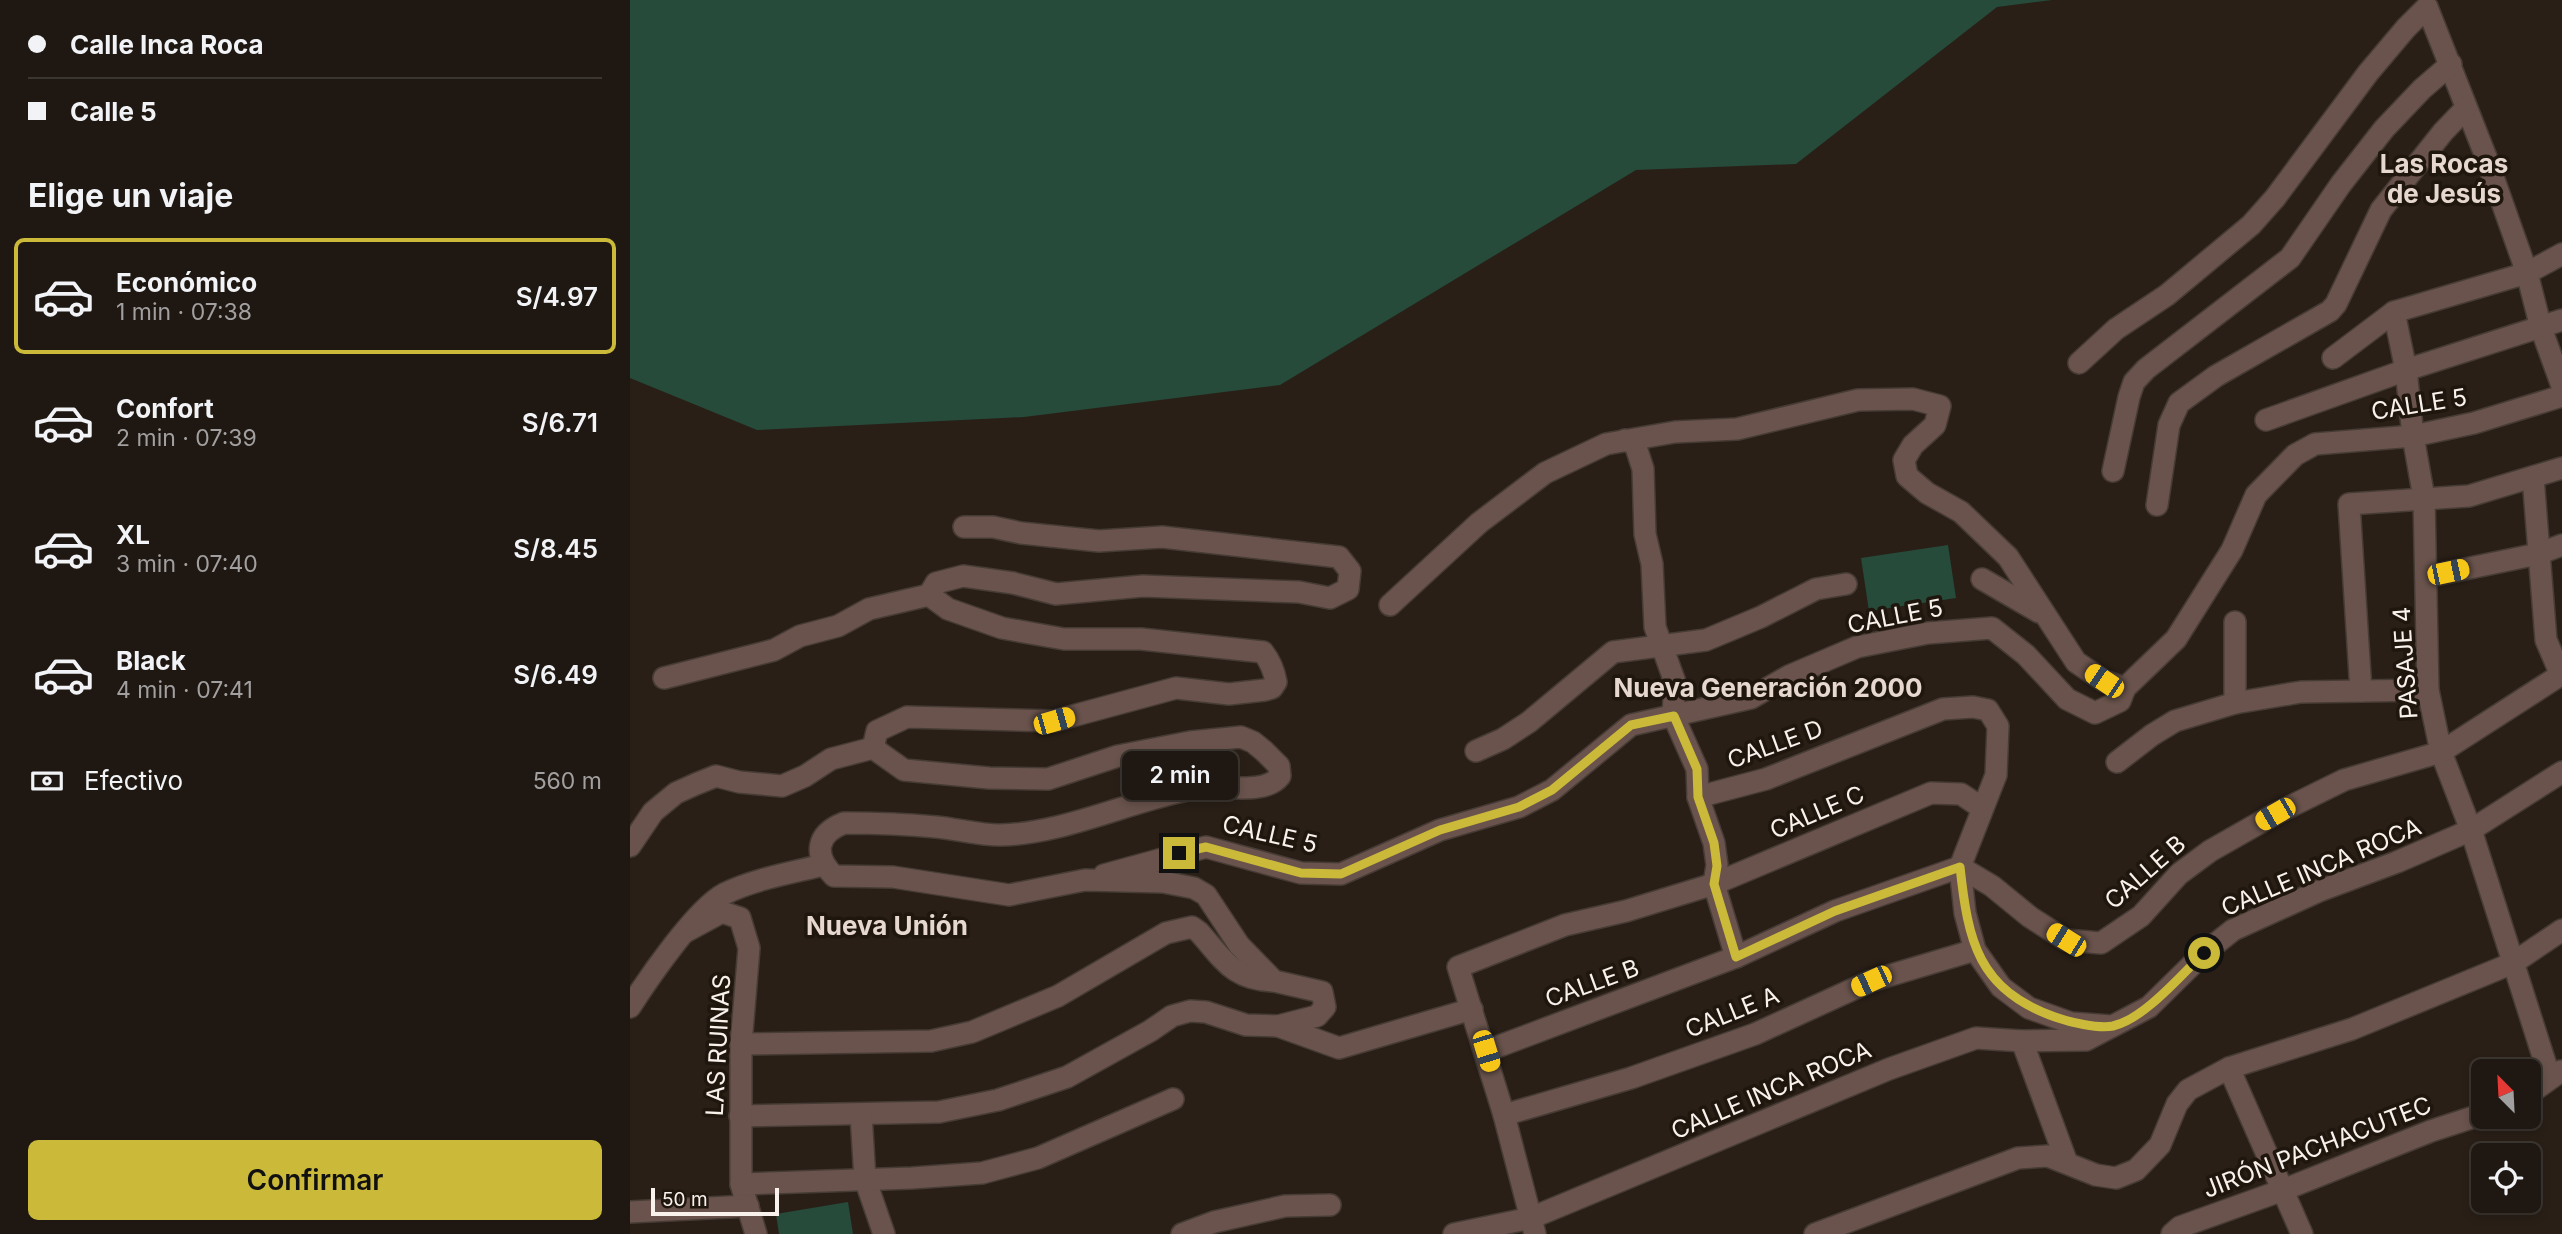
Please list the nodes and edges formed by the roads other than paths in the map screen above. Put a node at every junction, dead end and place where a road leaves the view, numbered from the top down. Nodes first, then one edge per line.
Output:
1 (2451, 64) junction
2 (2466, 108) junction
3 (2562, 254) edge
4 (2527, 273) junction
5 (2393, 312) junction
6 (2562, 320) edge
7 (2541, 328) junction
8 (2333, 358) dead end
9 (2079, 363) dead end
10 (2406, 370) junction
11 (2562, 386) edge
12 (2562, 396) edge
13 (2266, 420) dead end
14 (2413, 436) junction
15 (1625, 440) junction
16 (2562, 468) edge
17 (2113, 471) dead end
18 (2533, 477) junction
19 (2424, 498) junction
20 (2157, 505) dead end
21 (964, 527) dead end
22 (2562, 545) edge
23 (2538, 554) junction
24 (2426, 577) junction
25 (1982, 579) dead end
26 (1846, 584) dead end
27 (929, 596) junction
28 (1390, 605) dead end
29 (2044, 615) junction
30 (2235, 622) dead end
31 (1662, 645) junction
32 (2561, 674) edge
33 (664, 678) dead end
34 (2125, 688) junction
35 (2428, 690) junction
36 (2361, 691) junction
37 (2235, 704) junction
38 (1674, 716) junction
39 (873, 748) junction
40 (1476, 751) dead end
41 (2441, 752) junction
42 (2117, 761) dead end
43 (2562, 772) edge
44 (1698, 797) junction
45 (1982, 808) junction
46 (2470, 830) junction
47 (630, 846) edge
48 (823, 865) junction
49 (1960, 867) junction
50 (1085, 880) junction
51 (1714, 884) junction
52 (2562, 930) edge
53 (685, 932) junction
54 (1975, 950) junction
55 (1736, 957) junction
56 (2513, 963) junction
57 (1274, 981) junction
58 (630, 1007) edge
59 (1472, 1009) junction
60 (1279, 1026) junction
61 (2113, 1026) junction
62 (2022, 1041) junction
63 (741, 1044) junction
64 (1486, 1051) junction
65 (2229, 1068) junction
66 (2556, 1074) edge
67 (2541, 1085) edge
68 (1173, 1099) dead end
69 (861, 1114) junction
70 (1504, 1115) junction
71 (740, 1116) junction
72 (2471, 1118) edge
73 (2067, 1163) junction
74 (865, 1179) junction
75 (741, 1184) junction
76 (2283, 1190) junction
77 (1330, 1205) dead end
78 (748, 1206) junction
79 (630, 1212) edge
80 (1533, 1226) edge
81 (756, 1234) edge
82 (884, 1234) edge
83 (1182, 1234) edge
84 (1454, 1234) edge
85 (1815, 1234) edge
86 (2172, 1234) edge
87 (2302, 1234) edge

1 - 2 street
1 - 9 street
1 - 17 street
2 - 4 street
2 - 20 street
3 - 4 street
4 - 5 street
4 - 7 street
5 - 8 street
5 - 10 street, PASAJE 4
6 - 7 street
7 - 10 street
7 - 11 street
10 - 13 street
10 - 14 street, PASAJE 4
12 - 14 street, CALLE 5
14 - 19 street, PASAJE 4
14 - 34 street, CALLE 5
15 - 28 street
15 - 29 street
15 - 31 street
16 - 18 street
18 - 19 street
18 - 23 street
19 - 24 street, PASAJE 4
19 - 36 street
21 - 27 street
22 - 23 street
23 - 24 street
23 - 32 street
24 - 35 street, PASAJE 4
25 - 29 street
26 - 31 street
27 - 33 street
27 - 39 street
29 - 34 street
30 - 37 street
31 - 38 street
31 - 40 street
32 - 41 street, CALLE B
34 - 38 street, CALLE 5
35 - 36 street
35 - 41 street, PASAJE 4
36 - 37 street
37 - 42 street
38 - 44 street
38 - 50 street, CALLE 5
39 - 47 street
39 - 48 street
41 - 46 street, PASAJE 4
41 - 49 street, CALLE B
43 - 46 street, CALLE INCA ROCA
44 - 45 street, CALLE D
44 - 51 street
45 - 49 street
45 - 51 street, CALLE C
46 - 56 street, PASAJE 4
46 - 61 street, CALLE INCA ROCA
48 - 50 street
48 - 53 street
49 - 54 street
49 - 55 street, CALLE B
50 - 57 street
51 - 55 street
51 - 59 street, CALLE C
52 - 56 street
53 - 58 street
53 - 63 street, LAS RUINAS
54 - 61 street
54 - 70 street, CALLE A
55 - 64 street, CALLE B
56 - 65 street
56 - 66 street, PASAJE 4
57 - 60 street
57 - 63 street
59 - 60 street
59 - 64 street
60 - 69 street
61 - 62 street, CALLE INCA ROCA
62 - 73 street
62 - 80 street, CALLE INCA ROCA
63 - 71 street, LAS RUINAS
64 - 70 street
65 - 73 street
65 - 76 street
66 - 67 street
68 - 74 street
69 - 71 street
69 - 74 street
70 - 80 street
71 - 75 street, LAS RUINAS
72 - 76 street, JIRÓN PACHACUTEC
73 - 85 street
74 - 75 street
74 - 82 street
75 - 78 street, LAS RUINAS
76 - 86 street, JIRÓN PACHACUTEC
76 - 87 street
77 - 83 street
78 - 79 street
78 - 81 street, LAS RUINAS
80 - 84 street, CALLE INCA ROCA

